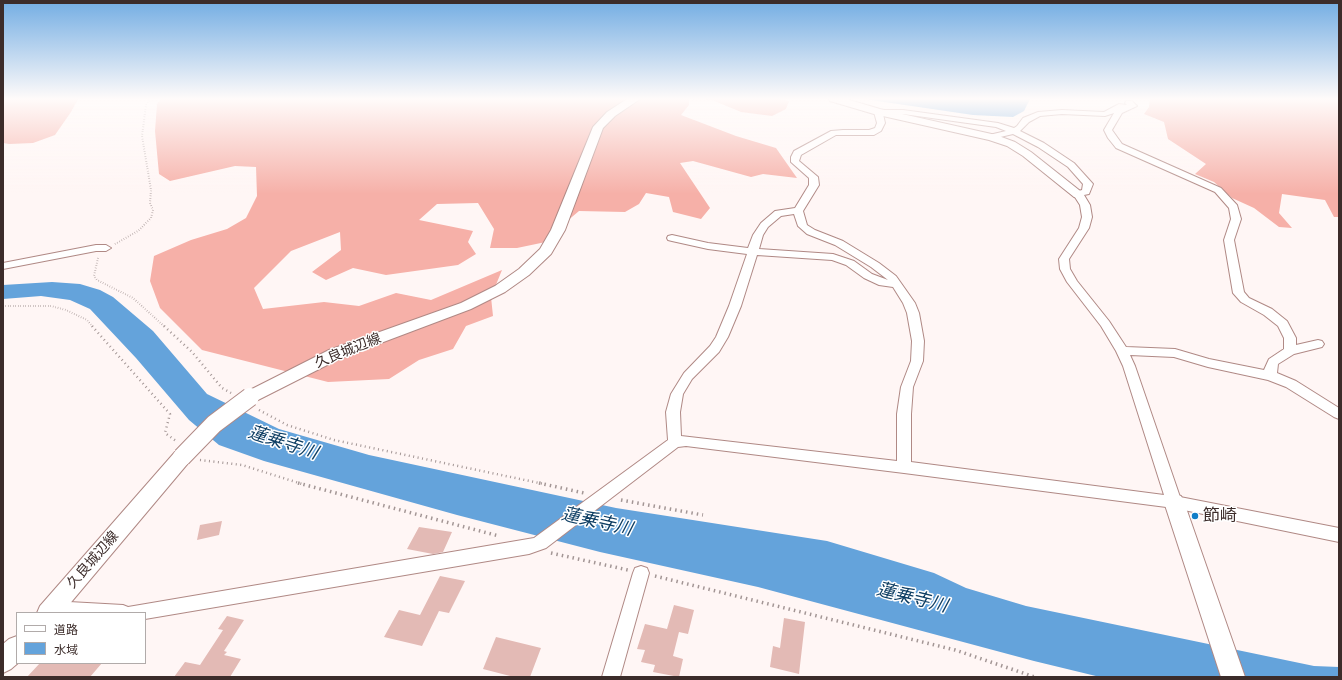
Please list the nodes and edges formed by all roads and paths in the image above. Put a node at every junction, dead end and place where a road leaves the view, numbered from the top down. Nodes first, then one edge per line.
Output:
1 (597, 131) edge
2 (875, 131) edge
3 (960, 131) edge
4 (1014, 131) joint
5 (1108, 131) edge
6 (992, 138) junction
7 (1078, 194) junction
8 (798, 211) junction
9 (672, 238) dead end
10 (106, 248) dead end
11 (752, 252) junction
12 (3, 266) edge
13 (897, 284) junction
14 (3, 306) edge
15 (1318, 344) dead end
16 (1122, 351) junction
17 (1290, 351) junction
18 (1271, 376) junction
19 (1339, 414) edge
20 (675, 442) junction
21 (185, 452) junction
22 (904, 467) junction
23 (1174, 502) junction
24 (1339, 535) edge
25 (502, 537) dead end
26 (535, 545) junction
27 (641, 573) junction
28 (50, 611) edge
29 (86, 612) edge
30 (140, 612) edge
31 (611, 677) edge
32 (1035, 677) edge
33 (1233, 677) edge

1 - 21 main road, 久良城辺線, bridge
2 - 8 street
3 - 6 main road
4 - 6 street
4 - 7 street
5 - 17 street
6 - 7 main road
7 - 16 street
8 - 11 street
8 - 13 street
9 - 11 street
10 - 12 street
11 - 13 street
11 - 20 street
13 - 22 street
14 - 21 path
15 - 17 street
16 - 18 street
16 - 23 street
17 - 18 street
18 - 19 street
20 - 22 street
20 - 26 street
21 - 25 path
21 - 28 main road, 久良城辺線
22 - 23 street
23 - 24 street
23 - 33 main road
26 - 27 path
26 - 30 street
27 - 31 street
27 - 32 path
28 - 29 street

